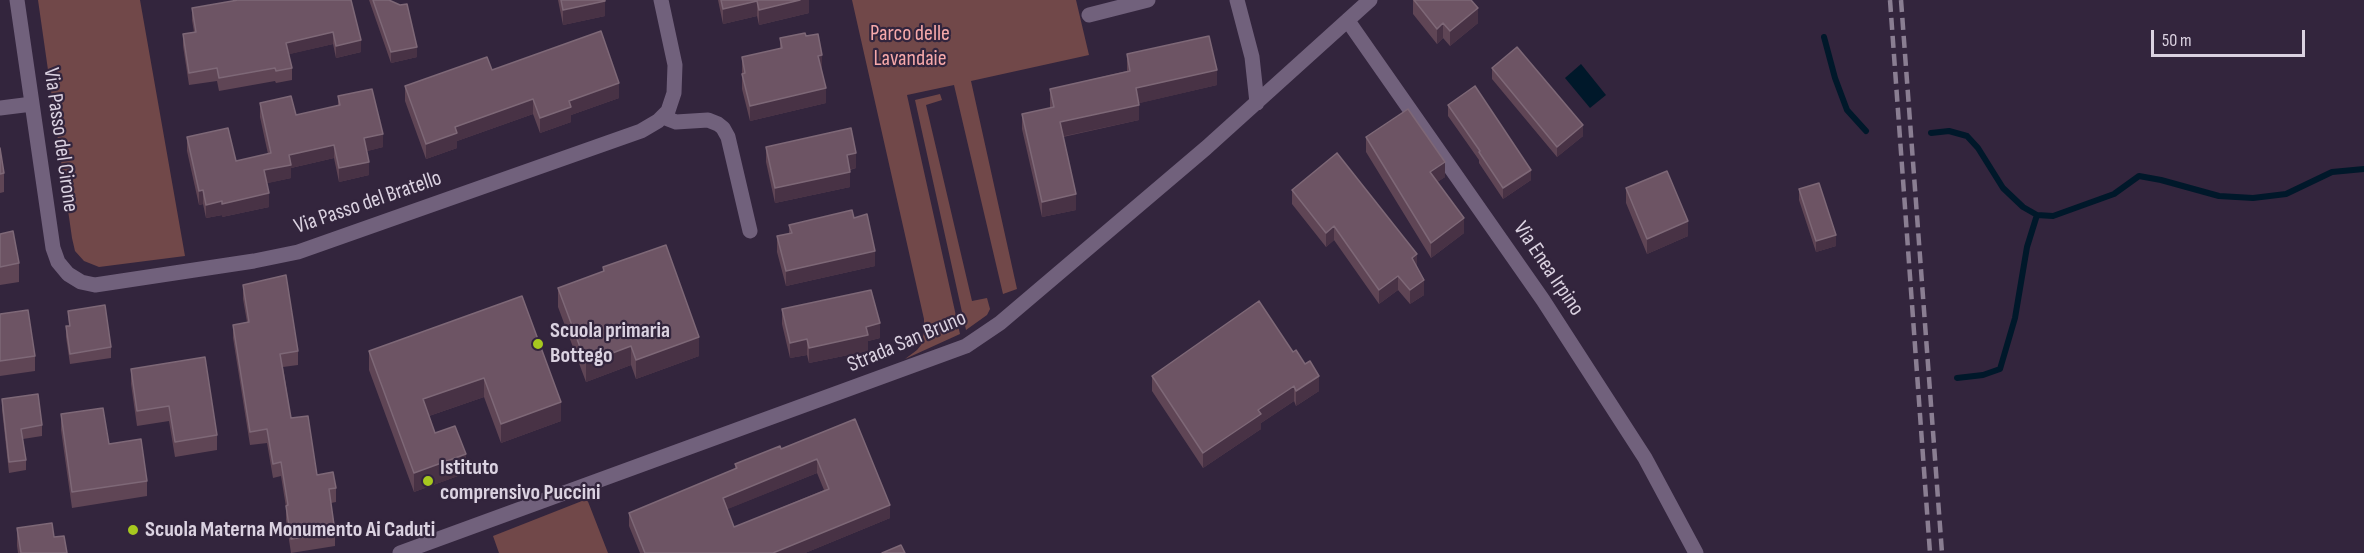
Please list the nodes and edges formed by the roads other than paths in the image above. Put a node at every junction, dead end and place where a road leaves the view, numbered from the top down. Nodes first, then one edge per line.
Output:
1 (17, 0) edge
2 (661, 0) edge
3 (1148, 0) edge
4 (1237, 0) edge
5 (1370, 0) edge
6 (1089, 15) dead end
7 (1348, 21) junction
8 (1257, 103) junction
9 (32, 104) junction
10 (0, 108) edge
11 (663, 117) junction
12 (750, 231) dead end
13 (75, 279) joint
14 (400, 553) edge
15 (1696, 553) edge

1 - 9 street, Via Passo del Cirone
2 - 11 street
3 - 6 street
4 - 8 street
5 - 7 street, Strada San Bruno
7 - 8 street, Strada San Bruno
7 - 15 street, Via Enea Irpino
8 - 14 street, Strada San Bruno
9 - 10 street
9 - 13 street, Via Passo del Cirone
11 - 12 street
11 - 13 street, Via Passo del Bratello

